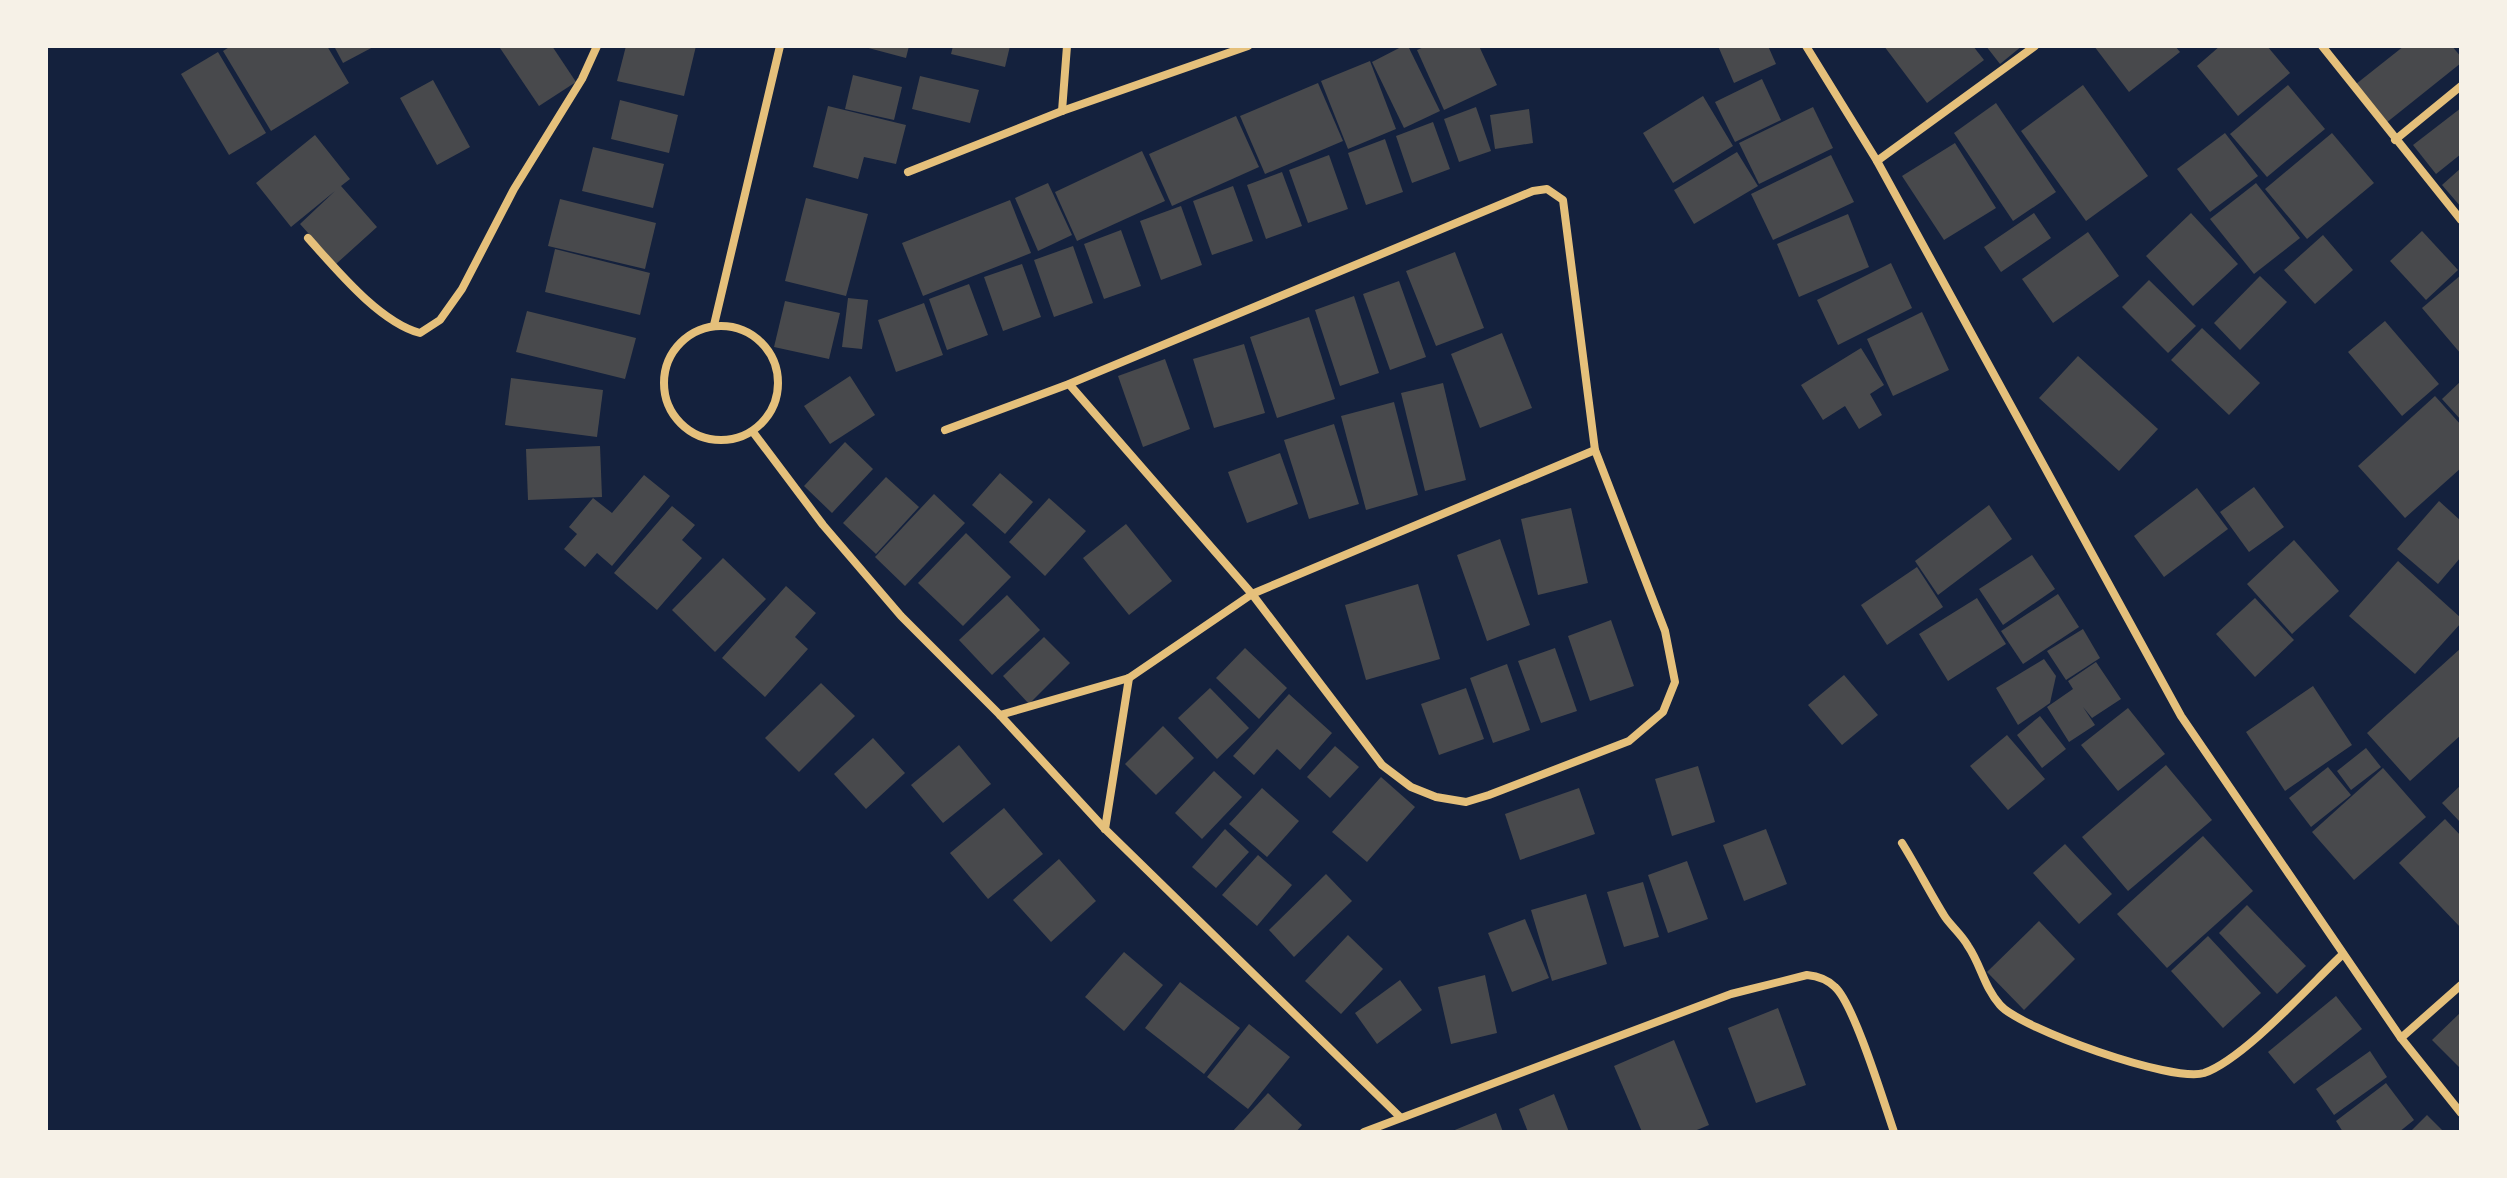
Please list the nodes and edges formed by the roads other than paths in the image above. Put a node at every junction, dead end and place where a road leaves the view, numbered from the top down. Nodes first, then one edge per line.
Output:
1 (597, 46) edge
2 (780, 46) edge
3 (1067, 46) edge
4 (1248, 46) edge
5 (1806, 46) edge
6 (2035, 46) edge
7 (2322, 46) edge
8 (2461, 86) edge
9 (1062, 111) junction
10 (2395, 140) junction
11 (1877, 161) junction
12 (908, 172) dead end
13 (2461, 220) edge
14 (308, 238) dead end
15 (714, 325) junction
16 (1069, 384) junction
17 (945, 430) dead end
18 (753, 432) junction
19 (1595, 450) junction
20 (1252, 594) junction
21 (1129, 678) junction
22 (1000, 715) junction
23 (1105, 829) junction
24 (1902, 843) dead end
25 (2343, 954) junction
26 (2461, 985) edge
27 (2401, 1038) junction
28 (2461, 1113) edge
29 (1400, 1117) junction
30 (1364, 1132) edge
31 (1894, 1132) edge

1 - 14 street
2 - 15 street
3 - 9 street
4 - 9 street
5 - 11 street
6 - 11 street
7 - 10 street
8 - 10 street
9 - 12 street
10 - 13 street
11 - 25 street
15 - 18 street
15 - 18 street
16 - 17 street
16 - 19 street
16 - 20 street
18 - 22 street
19 - 20 street
19 - 20 street
20 - 21 street
21 - 22 street
21 - 23 street
22 - 23 street
23 - 29 street
24 - 25 street
25 - 27 street
26 - 27 street
27 - 28 street
29 - 30 street
29 - 31 street

